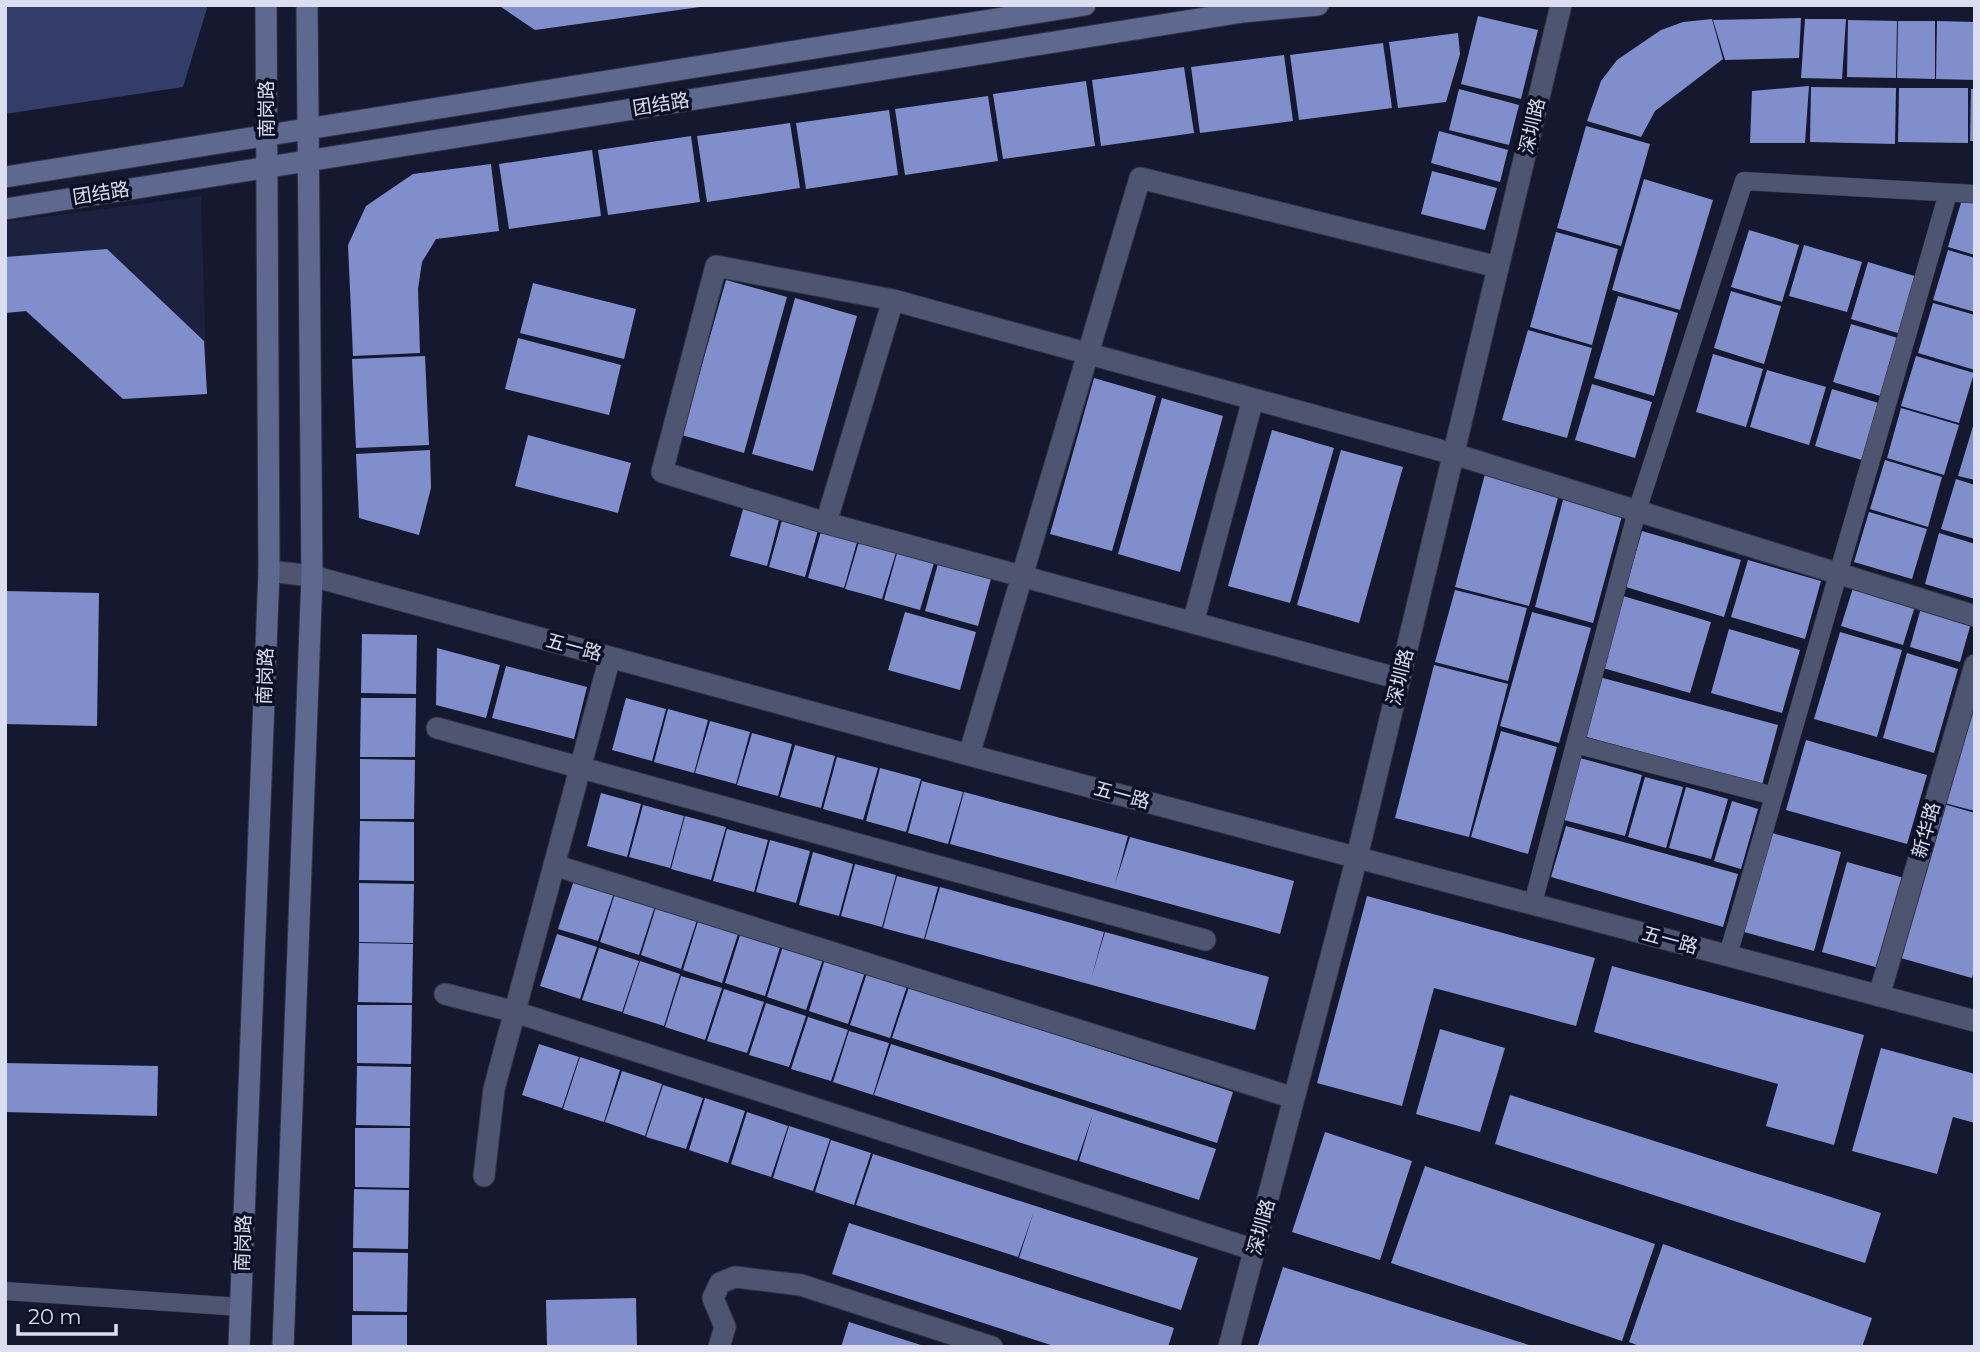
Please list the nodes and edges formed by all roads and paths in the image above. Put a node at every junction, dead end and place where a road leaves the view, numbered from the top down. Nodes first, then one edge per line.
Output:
1 (266, 5) edge
2 (307, 5) edge
3 (1085, 5) edge
4 (1318, 5) edge
5 (1561, 5) edge
6 (1046, 8) edge
7 (309, 129) junction
8 (267, 135) junction
9 (309, 160) junction
10 (266, 167) junction
11 (5, 177) edge
12 (1948, 192) junction
13 (1975, 194) edge
14 (5, 209) edge
15 (1498, 267) junction
16 (893, 300) junction
17 (1089, 354) junction
18 (1253, 399) junction
19 (1454, 454) junction
20 (1637, 511) junction
21 (826, 523) junction
22 (269, 571) junction
23 (1837, 573) junction
24 (312, 576) junction
25 (1020, 576) junction
26 (1975, 616) edge
27 (1193, 623) junction
28 (610, 657) junction
29 (1975, 665) edge
30 (1400, 679) junction
31 (438, 728) dead end
32 (1575, 744) junction
33 (969, 755) junction
34 (581, 765) junction
35 (1774, 796) junction
36 (1357, 857) junction
37 (554, 865) junction
38 (1533, 903) junction
39 (1205, 940) dead end
40 (1728, 955) junction
41 (445, 993) dead end
42 (1879, 996) junction
43 (515, 1012) junction
44 (1975, 1021) edge
45 (1294, 1098) junction
46 (484, 1176) dead end
47 (1255, 1250) junction
48 (5, 1291) edge
49 (241, 1307) junction
50 (239, 1347) edge
51 (284, 1347) edge
52 (719, 1347) edge
53 (992, 1347) edge
54 (1229, 1347) edge

1 - 8 main road, 南岗路
2 - 7 main road
3 - 6 main road, 团结路
4 - 9 main road, 团结路
5 - 15 street, 深圳路
6 - 7 main road, 团结路
7 - 8 main road, 团结路
7 - 9 main road
8 - 10 main road, 南岗路
8 - 11 main road, 团结路
9 - 10 main road, 团结路
9 - 24 main road
10 - 14 main road, 团结路
10 - 22 main road, 南岗路
12 - 13 lane
12 - 20 lane
12 - 23 lane
15 - 17 street
15 - 19 street, 深圳路
16 - 17 street
16 - 21 street
16 - 21 street
17 - 18 street
17 - 25 street
18 - 19 street
18 - 27 street
19 - 20 street
19 - 30 street, 深圳路
20 - 23 street
20 - 32 lane
21 - 25 street
22 - 24 street, 五一路
22 - 49 main road, 南岗路
23 - 26 street
23 - 35 lane
24 - 28 street, 五一路
24 - 51 main road
25 - 27 street
25 - 33 street
27 - 30 street
28 - 33 street, 五一路
28 - 34 street
29 - 42 street, 新华路
30 - 36 street, 深圳路
31 - 34 street
32 - 35 lane
32 - 38 lane
33 - 36 street, 五一路
34 - 37 street
34 - 39 street
35 - 40 lane
36 - 38 street, 五一路
36 - 45 street, 深圳路
37 - 43 street
37 - 45 street
38 - 40 street, 五一路
40 - 42 street, 五一路
41 - 43 street
42 - 44 street, 五一路
43 - 46 street
43 - 47 street
45 - 47 street, 深圳路
47 - 54 street, 深圳路
48 - 49 lane
49 - 50 main road, 南岗路
52 - 53 street

